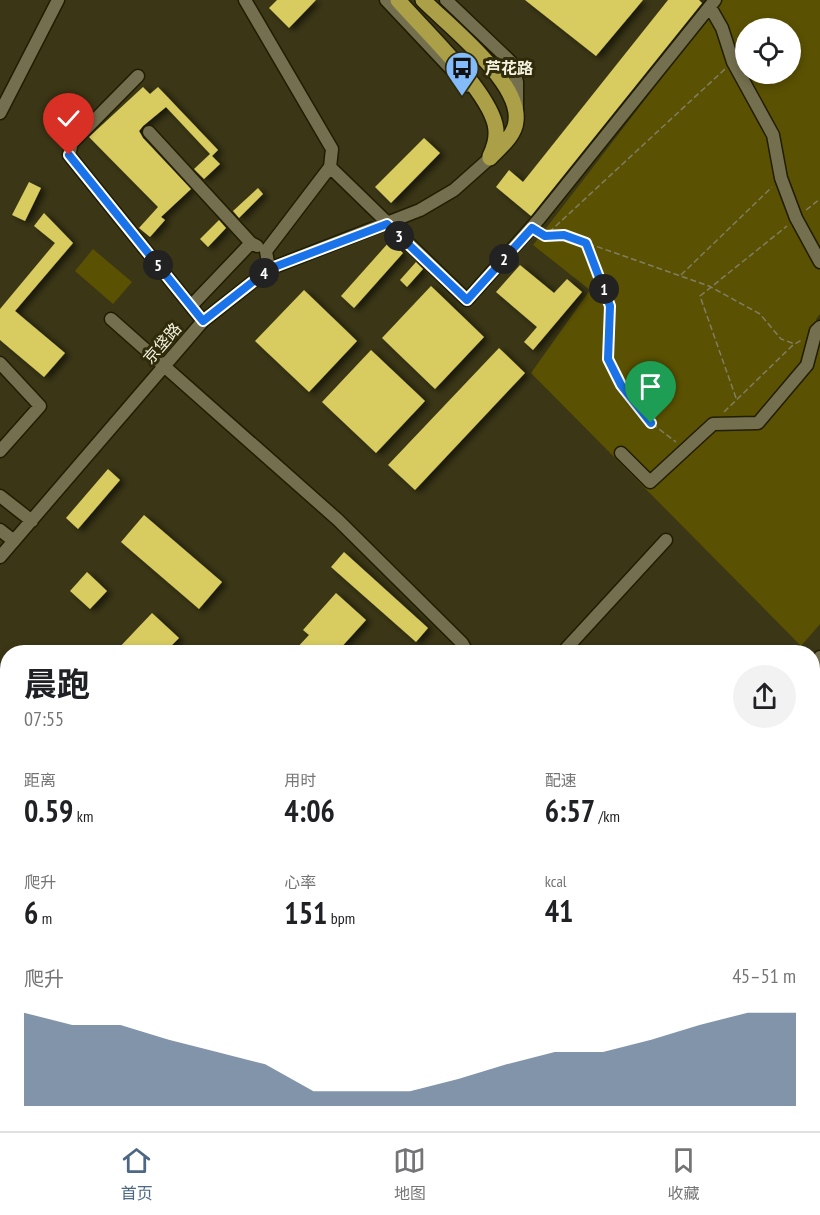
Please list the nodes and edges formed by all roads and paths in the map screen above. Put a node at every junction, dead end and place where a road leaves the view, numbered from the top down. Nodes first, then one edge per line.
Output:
1 (58, 0) edge
2 (245, 0) edge
3 (386, 0) edge
4 (398, 0) edge
5 (423, 0) edge
6 (445, 0) edge
7 (712, 3) edge
8 (441, 17) junction
9 (733, 62) junction
10 (138, 76) dead end
11 (488, 104) junction
12 (0, 112) edge
13 (516, 122) junction
14 (149, 132) dead end
15 (490, 158) junction
16 (330, 167) junction
17 (782, 178) junction
18 (820, 199) edge
19 (796, 218) junction
20 (387, 224) junction
21 (532, 228) junction
22 (545, 236) junction
23 (251, 243) junction
24 (586, 243) junction
25 (266, 251) junction
26 (820, 262) edge
27 (269, 269) junction
28 (680, 276) junction
29 (709, 286) junction
30 (191, 306) junction
31 (111, 320) dead end
32 (203, 321) junction
33 (818, 329) edge
34 (795, 344) junction
35 (0, 363) edge
36 (164, 366) junction
37 (736, 398) junction
38 (713, 424) junction
39 (684, 448) junction
40 (0, 451) edge
41 (621, 453) dead end
42 (0, 496) edge
43 (32, 521) junction
44 (0, 530) edge
45 (666, 540) dead end
46 (14, 541) junction
47 (0, 557) edge
48 (463, 645) edge
49 (569, 645) edge

1 - 12 street
2 - 16 street
3 - 11 street
4 - 11 main road
5 - 8 main road
6 - 8 street
6 - 13 street
7 - 9 street
7 - 21 street
8 - 13 main road
9 - 17 street
9 - 22 path
10 - 30 street
11 - 15 main road
13 - 15 main road
14 - 23 street
15 - 20 street, 京垡路
16 - 20 street
16 - 25 street
17 - 19 street
17 - 28 path
18 - 19 path
19 - 26 street
19 - 29 path
20 - 21 street
20 - 27 street, 京垡路
21 - 22 path
22 - 24 path
23 - 25 street
23 - 30 street
24 - 28 path
24 - 39 path
25 - 27 street
27 - 32 street, 京垡路
28 - 29 path
29 - 34 path
29 - 37 path
30 - 32 street
31 - 36 street
32 - 36 street, 京垡路
33 - 34 path
33 - 38 street
34 - 37 path
35 - 40 street
36 - 43 street, 京垡路
36 - 48 street
37 - 38 path
38 - 39 street
39 - 41 street
42 - 43 street
43 - 46 street, 京垡路
44 - 46 street
45 - 49 street
46 - 47 street, 京垡路

